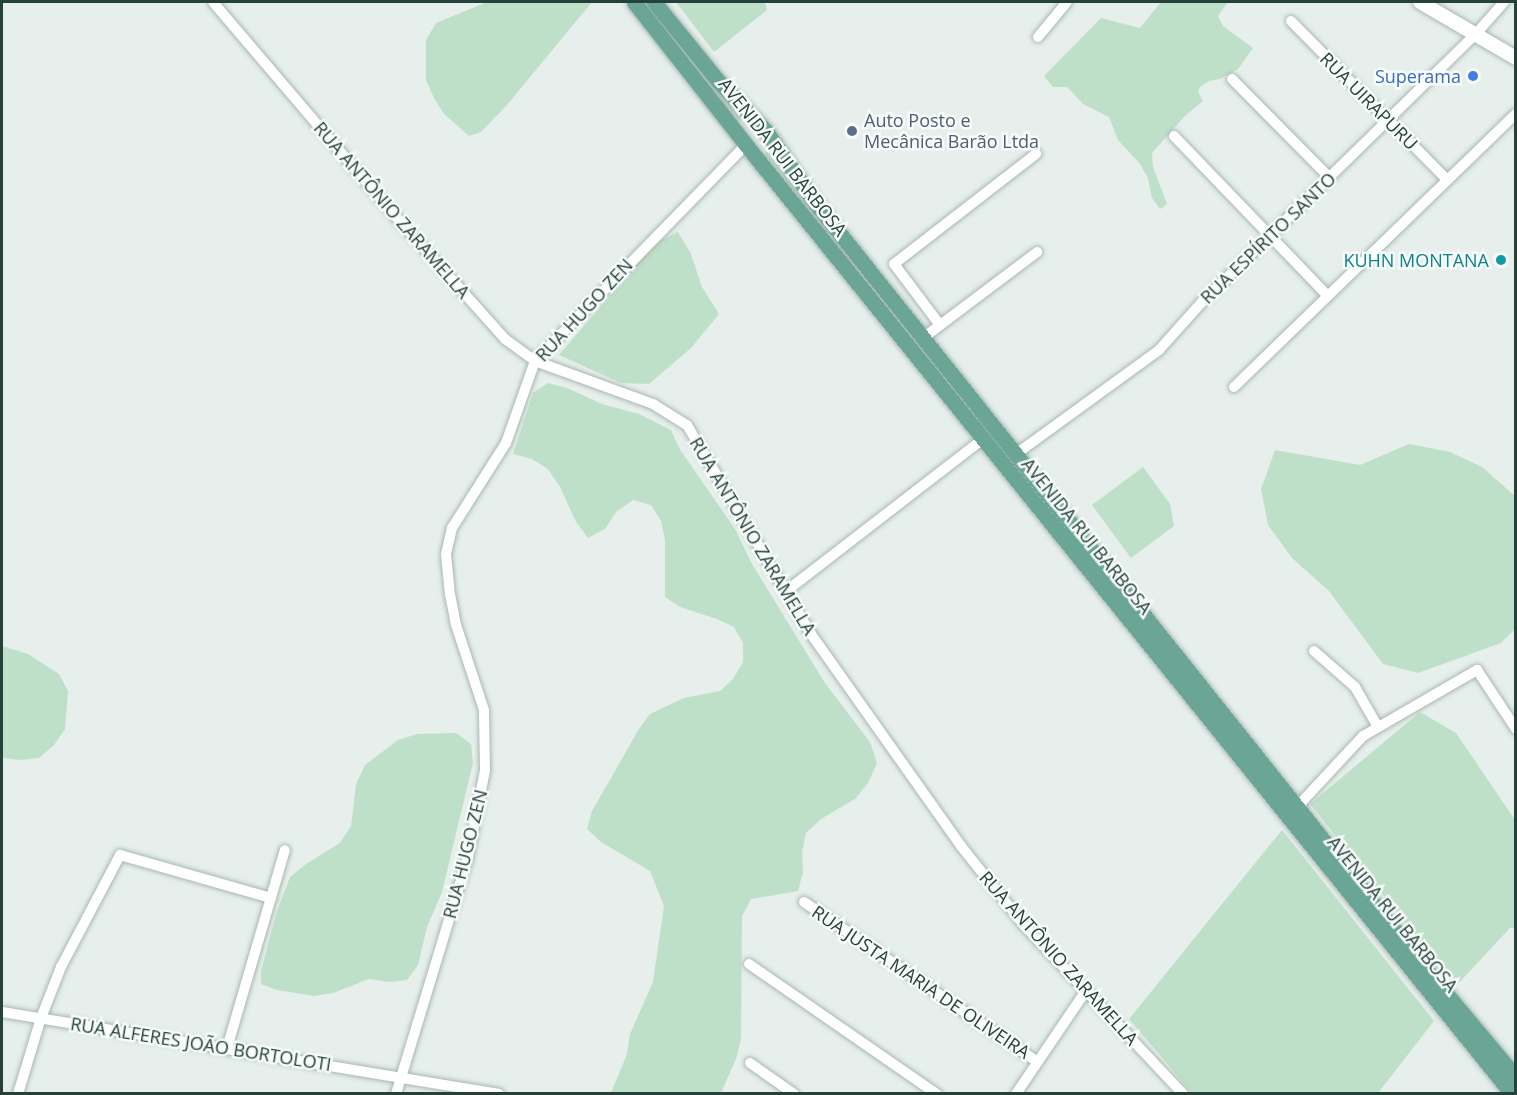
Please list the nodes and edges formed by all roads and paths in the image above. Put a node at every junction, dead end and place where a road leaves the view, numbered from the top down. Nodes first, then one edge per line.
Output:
1 (213, 2) edge
2 (634, 2) edge
3 (654, 2) edge
4 (1066, 2) edge
5 (1420, 2) edge
6 (1504, 2) edge
7 (1291, 21) dead end
8 (1475, 35) junction
9 (1038, 37) dead end
10 (1515, 58) edge
11 (1232, 79) dead end
12 (1515, 114) edge
13 (1389, 120) junction
14 (764, 129) junction
15 (1174, 136) dead end
16 (744, 142) junction
17 (1036, 154) dead end
18 (1330, 178) junction
19 (1448, 180) junction
20 (1270, 236) junction
21 (1037, 252) dead end
22 (1328, 296) junction
23 (940, 325) junction
24 (923, 338) junction
25 (535, 361) junction
26 (1234, 387) dead end
27 (983, 439) junction
28 (1016, 454) junction
29 (784, 592) junction
30 (1314, 651) dead end
31 (1378, 726) junction
32 (1515, 729) edge
33 (1298, 806) junction
34 (285, 850) dead end
35 (271, 898) junction
36 (804, 902) dead end
37 (749, 964) dead end
38 (1085, 992) junction
39 (2, 1012) edge
40 (41, 1018) junction
41 (227, 1048) junction
42 (1038, 1062) junction
43 (750, 1063) dead end
44 (401, 1076) junction
45 (1515, 1077) edge
46 (18, 1094) edge
47 (396, 1094) edge
48 (499, 1094) edge
49 (794, 1094) edge
50 (937, 1094) edge
51 (1016, 1094) edge
52 (1184, 1094) edge
53 (1512, 1094) edge

1 - 25 street, RUA ANTÔNIO ZARAMELLA
2 - 16 main road, AVENIDA RUI BARBOSA
3 - 14 main road, AVENIDA RUI BARBOSA
4 - 9 street
5 - 8 street
6 - 8 street, RUA ESPÍRITO SANTO
7 - 13 street, RUA UIRAPURU
8 - 10 street
8 - 13 street, RUA ESPÍRITO SANTO
11 - 18 street
12 - 19 street
13 - 18 street, RUA ESPÍRITO SANTO
13 - 19 street, RUA UIRAPURU
14 - 16 main road
14 - 24 main road, AVENIDA RUI BARBOSA
15 - 20 street
16 - 25 street, RUA HUGO ZEN
16 - 27 main road, AVENIDA RUI BARBOSA
17 - 23 street
18 - 20 street, RUA ESPÍRITO SANTO
19 - 22 street
20 - 22 street
20 - 28 street, RUA ESPÍRITO SANTO
21 - 23 street
22 - 26 street
23 - 24 street
24 - 28 main road, AVENIDA RUI BARBOSA
25 - 29 street, RUA ANTÔNIO ZARAMELLA
25 - 44 street, RUA HUGO ZEN
27 - 29 street
27 - 53 main road, AVENIDA RUI BARBOSA
28 - 33 main road, AVENIDA RUI BARBOSA
29 - 38 street, RUA ANTÔNIO ZARAMELLA
30 - 31 street
31 - 32 street
31 - 33 street
33 - 45 main road, AVENIDA RUI BARBOSA
34 - 35 street
35 - 40 street
35 - 41 street
36 - 42 street, RUA JUSTA MARIA DE OLIVEIRA
37 - 50 street
38 - 42 street
38 - 52 street, RUA ANTÔNIO ZARAMELLA
39 - 40 street, RUA ALFERES JOÃO BORTOLOTI
40 - 41 street, RUA ALFERES JOÃO BORTOLOTI
40 - 46 street
41 - 44 street, RUA ALFERES JOÃO BORTOLOTI
42 - 51 street
43 - 49 street
44 - 47 street, RUA HUGO ZEN
44 - 48 street, RUA ALFERES JOÃO BORTOLOTI

